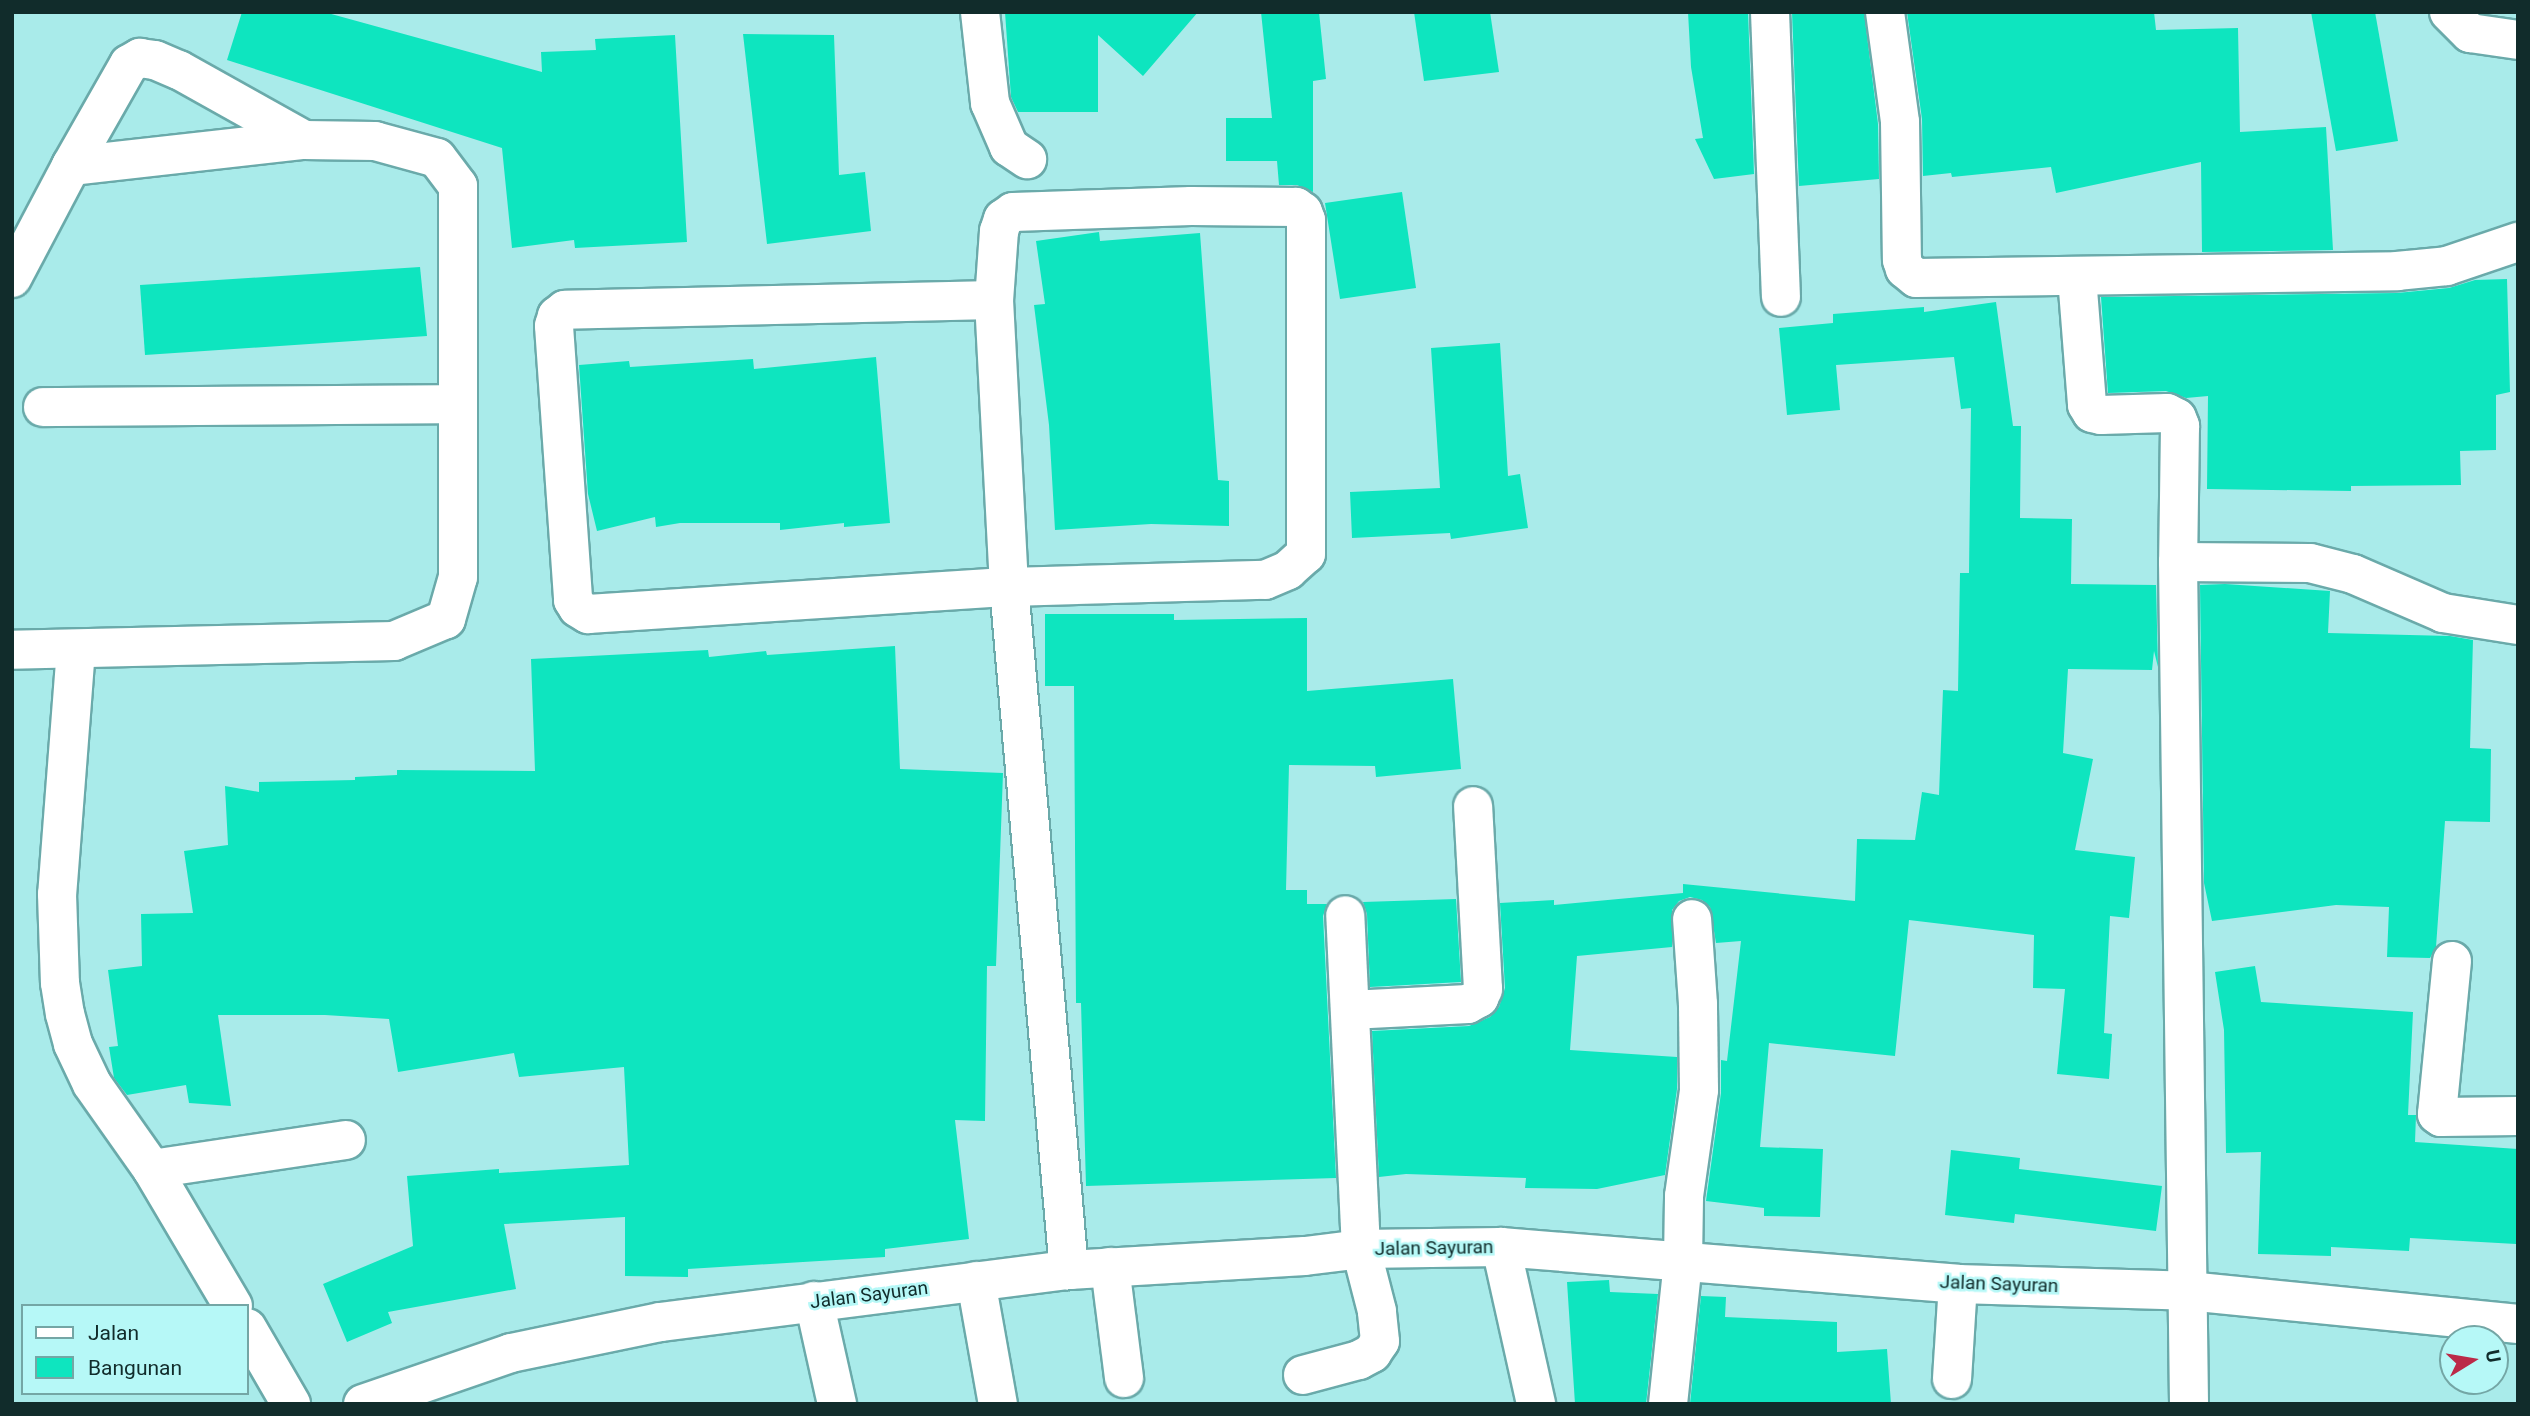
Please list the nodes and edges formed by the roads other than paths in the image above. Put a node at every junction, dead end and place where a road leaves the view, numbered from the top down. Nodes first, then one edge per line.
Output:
1 (979, 12) edge
2 (1770, 12) edge
3 (1885, 12) edge
4 (2449, 12) edge
5 (2518, 40) edge
6 (303, 140) junction
7 (1027, 159) dead end
8 (71, 166) junction
9 (2518, 242) edge
10 (2077, 276) junction
11 (12, 278) edge
12 (1781, 298) dead end
13 (994, 300) junction
14 (456, 404) junction
15 (43, 407) dead end
16 (2178, 562) junction
17 (1009, 587) junction
18 (2518, 625) edge
19 (76, 649) junction
20 (12, 650) edge
21 (1473, 806) dead end
22 (1345, 915) dead end
23 (1692, 919) dead end
24 (2452, 961) dead end
25 (1350, 1010) junction
26 (2518, 1116) edge
27 (346, 1140) dead end
28 (152, 1168) junction
29 (1501, 1247) junction
30 (1362, 1249) junction
31 (1682, 1262) junction
32 (1110, 1267) junction
33 (1069, 1270) junction
34 (976, 1281) junction
35 (1958, 1284) junction
36 (2188, 1291) junction
37 (814, 1301) junction
38 (232, 1304) edge
39 (2518, 1324) edge
40 (248, 1330) edge
41 (1303, 1375) dead end
42 (1124, 1378) dead end
43 (1952, 1380) dead end
44 (291, 1404) edge
45 (363, 1404) edge
46 (837, 1404) edge
47 (998, 1404) edge
48 (1536, 1404) edge
49 (1668, 1404) edge
50 (2189, 1404) edge

1 - 7 street
2 - 12 street
3 - 10 street
4 - 5 street
6 - 8 street
6 - 8 street
6 - 14 street
8 - 11 street
9 - 10 street
10 - 16 street
13 - 17 street
13 - 17 street
13 - 17 street
14 - 15 street
14 - 19 street
16 - 18 street
16 - 36 street
17 - 33 street
19 - 20 street
19 - 28 street
21 - 25 street
22 - 25 street
23 - 31 street
24 - 26 street
25 - 30 street
27 - 28 street
28 - 38 street
29 - 30 street, Jalan Sayuran
29 - 31 street, Jalan Sayuran
29 - 48 street
30 - 32 street, Jalan Sayuran
30 - 41 street
31 - 35 street, Jalan Sayuran
31 - 49 street
32 - 33 street, Jalan Sayuran
32 - 42 street
33 - 34 street, Jalan Sayuran
34 - 37 street, Jalan Sayuran
34 - 47 street
35 - 36 street, Jalan Sayuran
35 - 43 street
36 - 39 street, Jalan Sayuran
36 - 50 street
37 - 45 street, Jalan Sayuran
37 - 46 street
40 - 44 street

